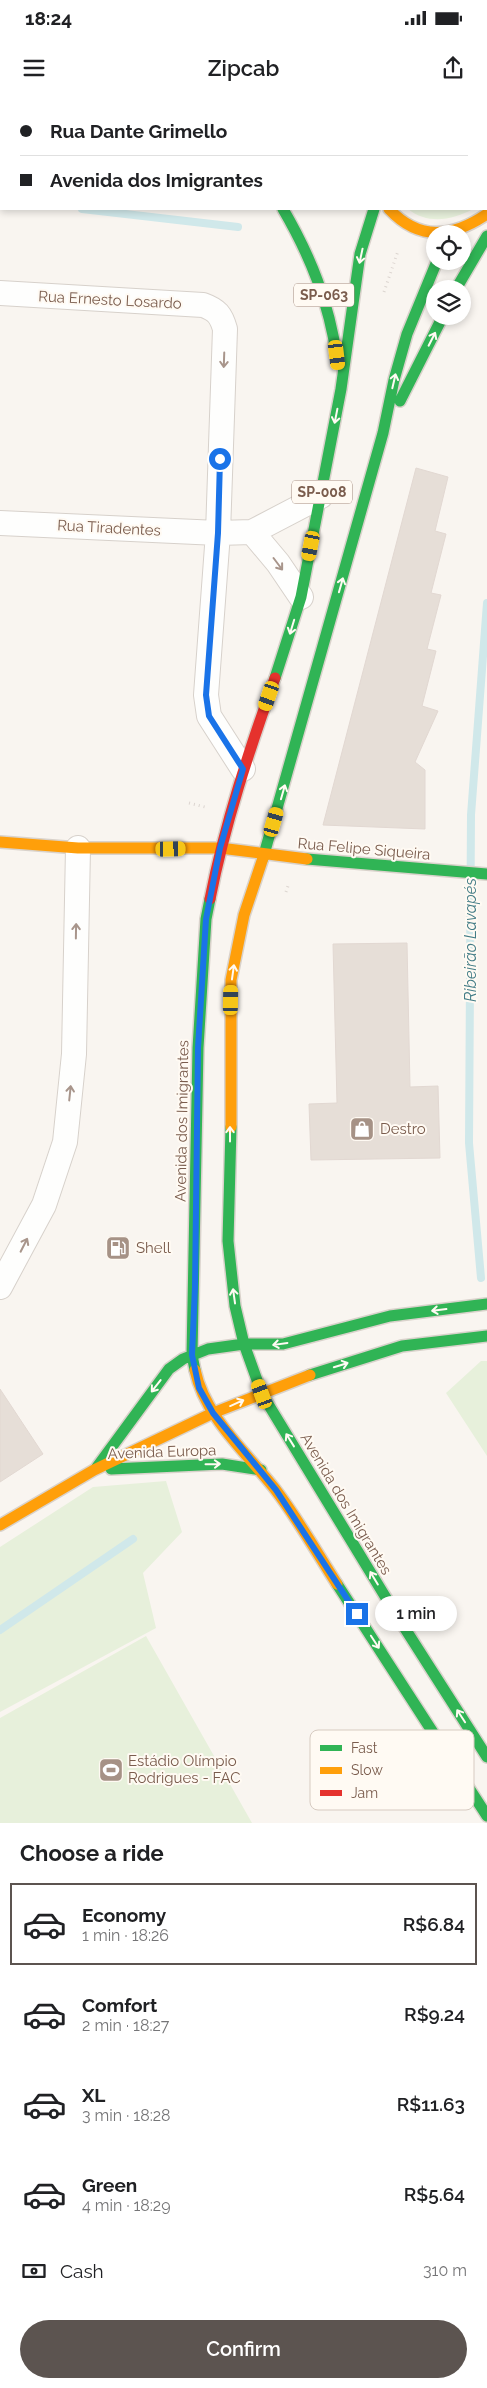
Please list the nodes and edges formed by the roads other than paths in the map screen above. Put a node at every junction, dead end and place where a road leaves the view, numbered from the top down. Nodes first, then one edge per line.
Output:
1 (284, 210) edge
2 (374, 210) edge
3 (390, 210) edge
4 (487, 214) edge
5 (471, 226) edge
6 (426, 232) edge
7 (487, 236) edge
8 (433, 270) edge
9 (461, 280) edge
10 (0, 294) edge
11 (438, 325) edge
12 (341, 389) junction
13 (385, 428) junction
14 (321, 496) junction
15 (0, 523) edge
16 (252, 532) junction
17 (218, 533) junction
18 (301, 597) junction
19 (243, 769) junction
20 (0, 842) edge
21 (78, 848) junction
22 (220, 848) junction
23 (264, 855) junction
24 (487, 874) edge
25 (0, 1287) edge
26 (487, 1304) edge
27 (487, 1336) edge
28 (244, 1344) junction
29 (192, 1355) junction
30 (262, 1394) junction
31 (213, 1413) junction
32 (94, 1470) junction
33 (261, 1470) junction
34 (0, 1525) edge
35 (432, 1730) edge
36 (470, 1730) edge
37 (474, 1737) edge
38 (487, 1757) edge
39 (474, 1796) edge
40 (487, 1816) edge

1 - 12 main road, SP-063
2 -> 12 main road, Avenida dos Imigrantes / SP-008
3 - 6 main road
4 - 5 main road
7 - 9 main road
13 -> 8 main road, SP-008
10 -> 17 street, Rua Ernesto Losardo
13 -> 11 main road
12 -> 14 main road, Avenida dos Imigrantes / SP-008
23 -> 13 main road, Avenida dos Imigrantes / SP-008
14 - 16 street
14 - 18 main road, Avenida dos Imigrantes / SP-008
15 - 17 street, Rua Tiradentes
16 - 17 street, Rua Tiradentes
16 -> 18 street
17 - 19 street
18 -> 19 main road, Avenida dos Imigrantes / SP-008
19 - 22 main road, Avenida dos Imigrantes / SP-008
20 - 21 main road, Rua Felipe Siqueira
21 - 22 main road, Rua Felipe Siqueira
25 -> 21 street
22 - 23 main road, Rua Felipe Siqueira
22 - 29 main road, Avenida dos Imigrantes / SP-008
23 - 24 main road, Rua Felipe Siqueira
28 -> 23 main road, Avenida dos Imigrantes / SP-008
26 -> 28 main road, Avenida Europa
30 -> 27 main road, Avenida Europa
28 - 29 main road, Avenida Europa
28 - 30 main road, Avenida dos Imigrantes / SP-008
29 - 31 main road, Avenida dos Imigrantes / SP-008
29 -> 32 main road, Avenida Europa
31 -> 30 main road, Avenida Europa
36 -> 30 main road, Avenida dos Imigrantes / SP-008
31 - 32 main road, Avenida Europa
31 - 33 main road, Avenida dos Imigrantes / SP-008
32 -> 33 main road, Avenida Europa
32 - 34 main road, Avenida Europa
33 -> 35 main road, Avenida dos Imigrantes / SP-008
38 -> 37 main road, Avenida dos Imigrantes / SP-008
39 -> 40 main road, Avenida dos Imigrantes / SP-008

